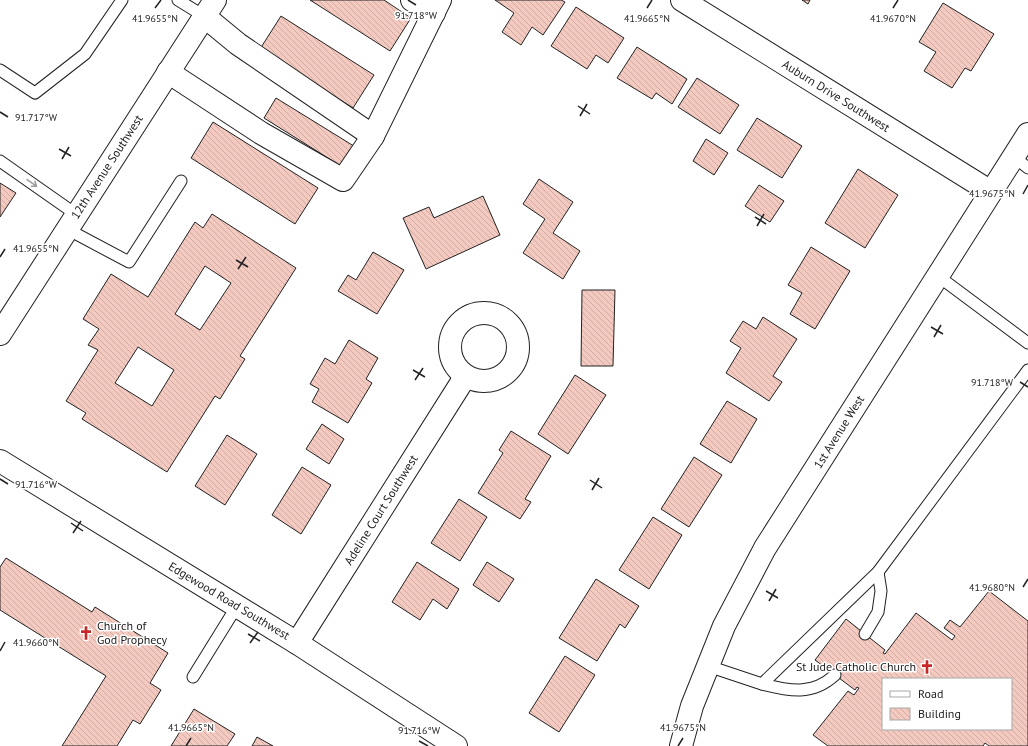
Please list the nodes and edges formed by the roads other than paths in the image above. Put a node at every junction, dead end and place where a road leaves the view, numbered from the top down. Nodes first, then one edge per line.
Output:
1 (122, 0) edge
2 (178, 0) edge
3 (412, 0) edge
4 (687, 1) edge
5 (437, 7) edge
6 (209, 8) edge
7 (0, 70) edge
8 (168, 72) junction
9 (1028, 134) edge
10 (373, 136) junction
11 (0, 161) edge
12 (1021, 162) edge
13 (181, 181) dead end
14 (991, 192) junction
15 (72, 222) junction
16 (938, 276) junction
17 (0, 334) edge
18 (1028, 343) edge
19 (1028, 370) edge
20 (465, 377) dead end
21 (0, 461) edge
22 (878, 572) junction
23 (237, 606) junction
24 (865, 634) dead end
25 (297, 643) junction
26 (708, 666) junction
27 (835, 675) dead end
28 (193, 677) dead end
29 (762, 684) junction
30 (456, 746) edge
31 (681, 746) edge

1 - 7 lane
2 - 6 lane
3 - 5 street
4 - 14 street, Auburn Drive Southwest
5 - 10 street
6 - 8 street, 12th Avenue Southwest
6 - 10 street
8 - 10 street
8 - 15 street, 12th Avenue Southwest
9 - 12 street, 1st Avenue West
11 -> 15 lane
12 - 14 street, 1st Avenue West
13 - 15 lane
14 - 16 street, 1st Avenue West
15 - 17 street, 12th Avenue Southwest
16 - 18 lane
16 - 26 street, 1st Avenue West
19 - 22 lane
20 - 25 street, Adeline Court Southwest
21 - 23 street, Edgewood Road Southwest
22 - 24 lane
22 - 29 lane
23 - 25 street, Edgewood Road Southwest
23 - 28 lane
25 - 30 street, Edgewood Road Southwest
26 - 29 lane
26 - 31 street, 1st Avenue West
27 - 29 lane

